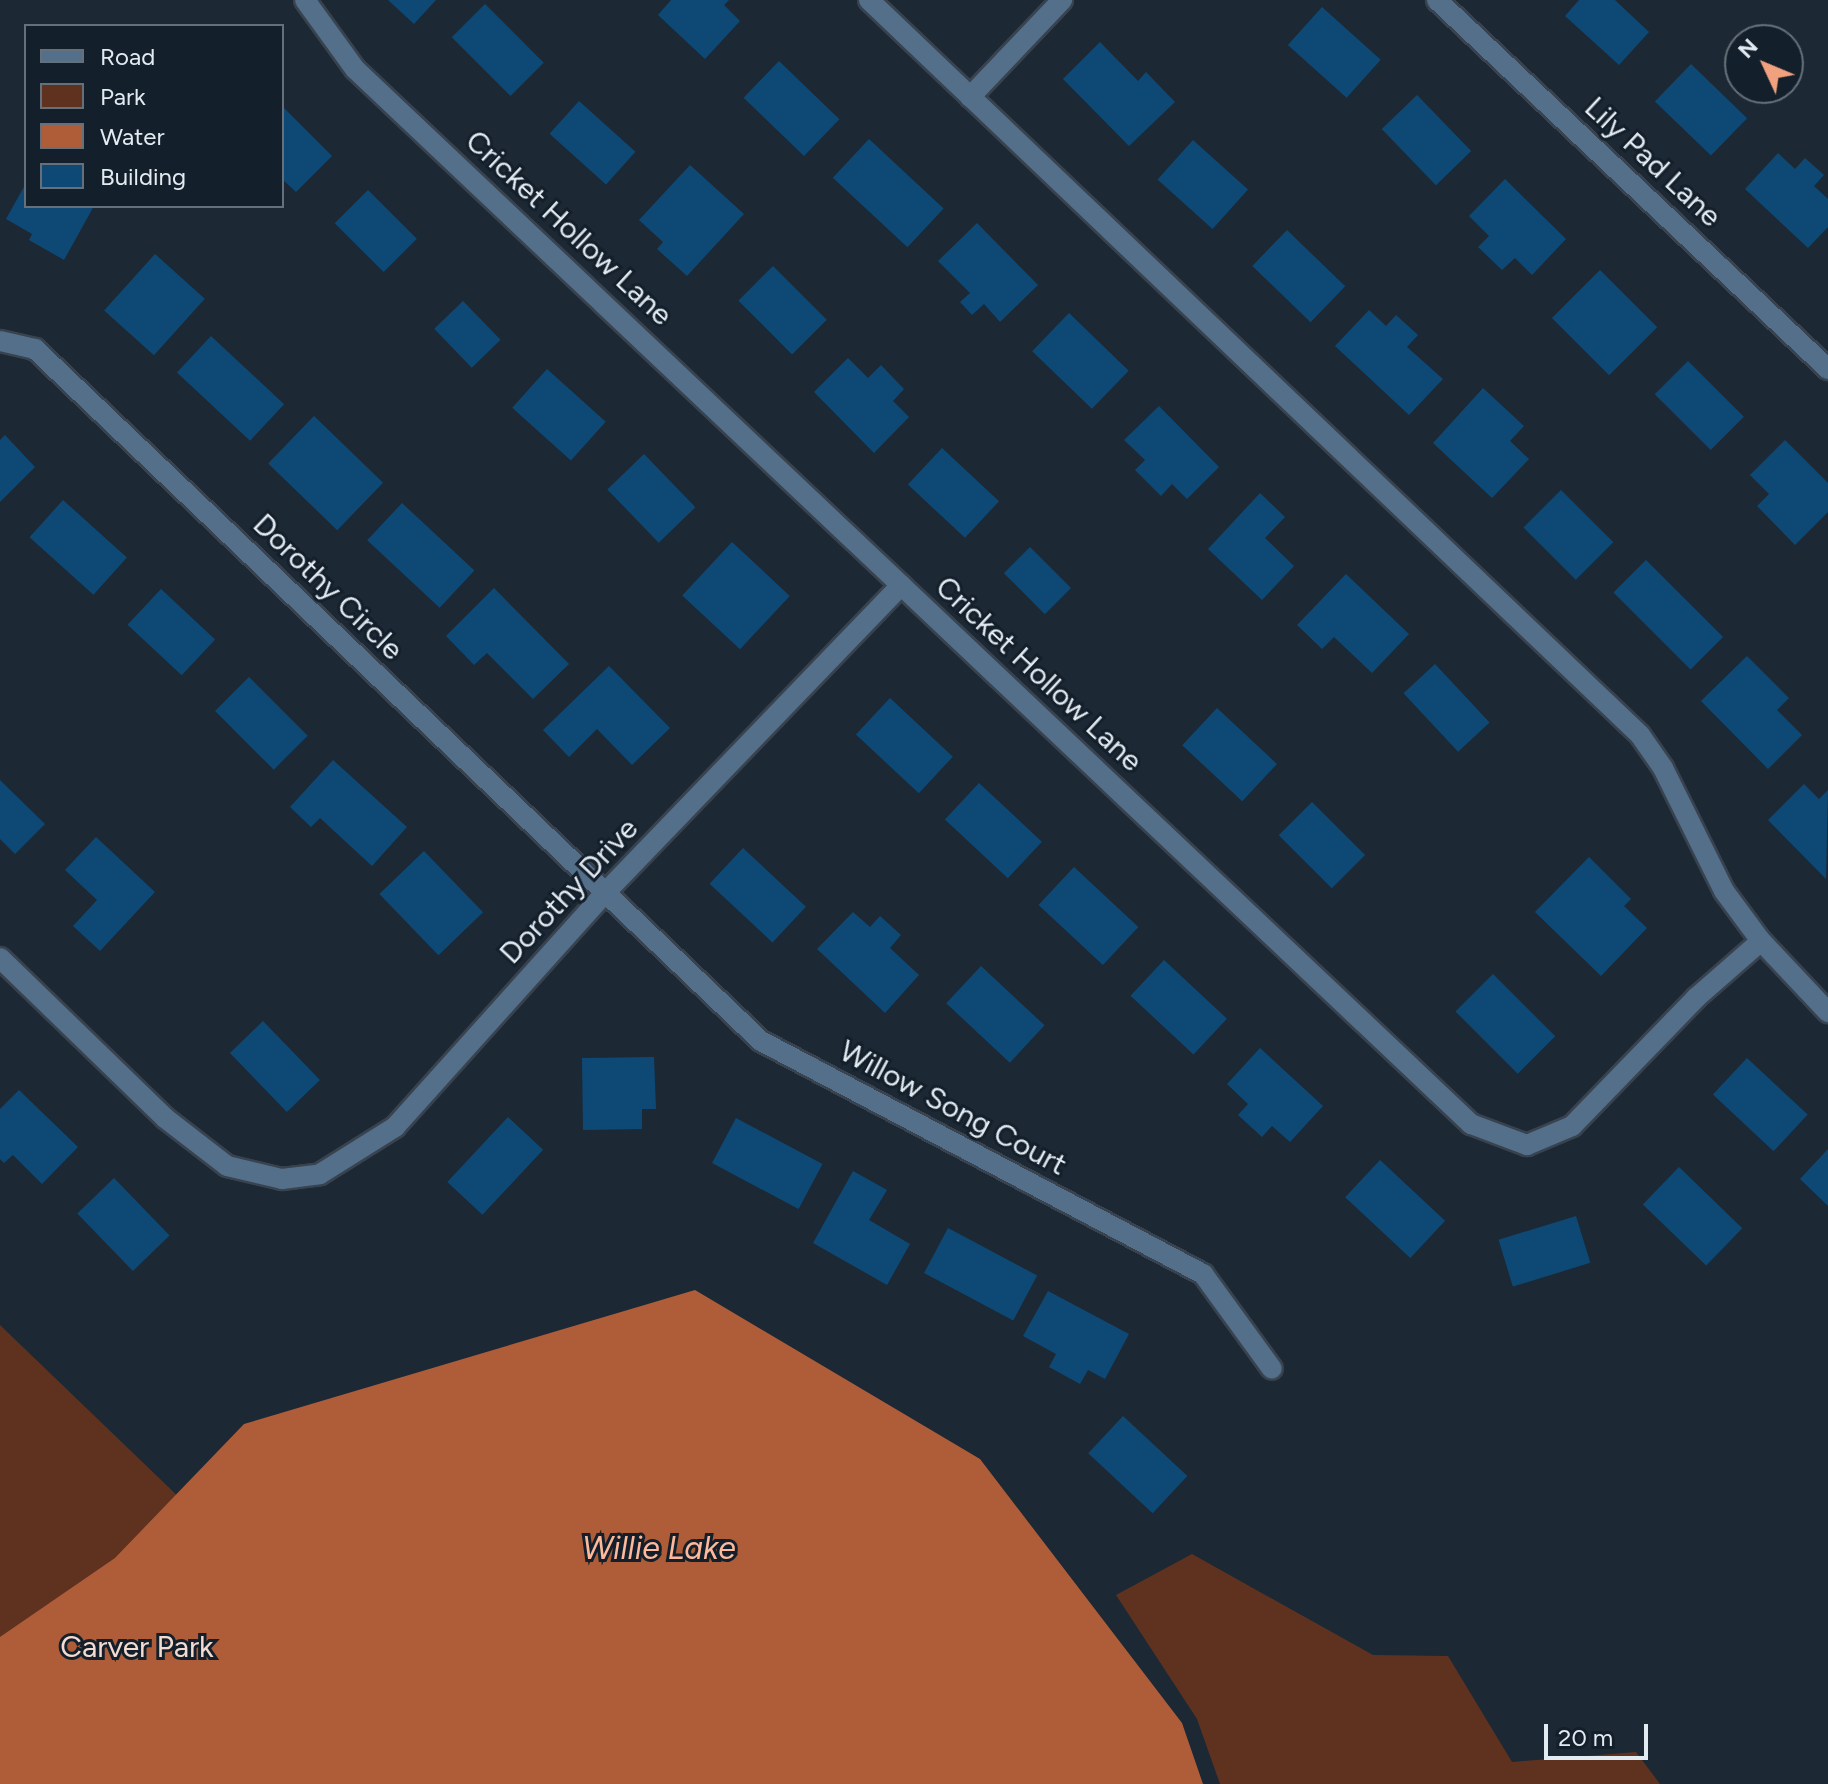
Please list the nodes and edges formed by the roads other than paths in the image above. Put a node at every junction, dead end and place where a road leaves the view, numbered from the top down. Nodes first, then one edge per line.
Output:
1 (305, 0) edge
2 (869, 0) edge
3 (1062, 0) edge
4 (1437, 0) edge
5 (970, 97) junction
6 (0, 341) edge
7 (1828, 369) edge
8 (901, 585) junction
9 (603, 895) junction
10 (1761, 941) junction
11 (0, 958) edge
12 (1828, 1012) edge
13 (1272, 1369) dead end

1 - 8 street, Cricket Hollow Lane
2 - 5 street
3 - 5 street
4 - 7 street, Lily Pad Lane
5 - 10 street
6 - 9 street, Dorothy Circle
8 - 9 street, Dorothy Drive
8 - 10 street, Cricket Hollow Lane
9 - 11 street, Dorothy Drive
9 - 13 street, Willow Song Court
10 - 12 street

